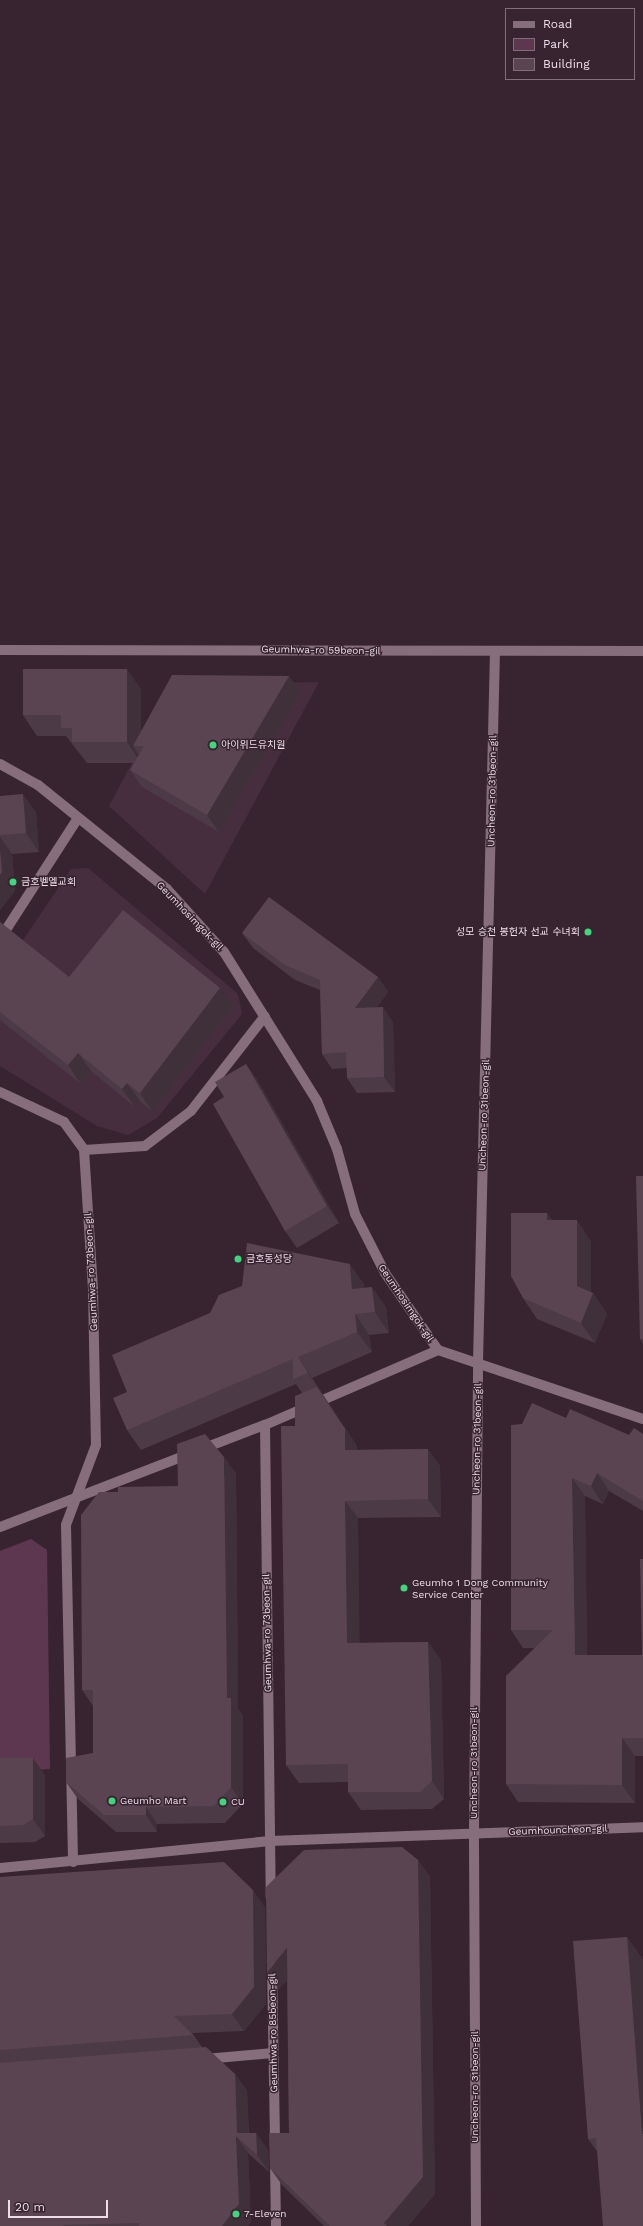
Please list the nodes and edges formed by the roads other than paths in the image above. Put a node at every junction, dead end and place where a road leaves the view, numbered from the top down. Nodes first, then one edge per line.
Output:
1 (0, 650) edge
2 (643, 651) edge
3 (495, 652) junction
4 (0, 764) edge
5 (78, 818) junction
6 (0, 939) edge
7 (265, 1016) junction
8 (0, 1092) edge
9 (84, 1150) junction
10 (438, 1350) junction
11 (478, 1362) junction
12 (643, 1419) edge
13 (265, 1425) junction
14 (79, 1497) junction
15 (0, 1527) edge
16 (643, 1827) edge
17 (474, 1832) junction
18 (270, 1841) junction
19 (73, 1862) junction
20 (0, 1868) edge
21 (271, 1912) edge
22 (272, 1959) edge
23 (273, 2053) junction
24 (195, 2060) edge
25 (276, 2226) edge
26 (476, 2226) edge

1 - 3 street, Geumhwa-ro 59beon-gil
2 - 3 street, Geumhwa-ro 59beon-gil
3 - 11 street, Uncheon-ro 31beon-gil
4 - 5 street, Geumhosimgok-gil
5 - 6 street
5 - 7 street, Geumhosimgok-gil
7 - 9 street
7 - 10 street, Geumhosimgok-gil
8 - 9 street
9 - 14 street, Geumhwa-ro 73beon-gil
10 - 11 street, Geumhosimgok-gil
10 - 13 street
11 - 12 street, Geumhosimgok-gil
11 - 17 street, Uncheon-ro 31beon-gil
13 - 14 street
13 - 18 street, Geumhwa-ro 73beon-gil
14 - 15 street
14 - 19 street, Geumhwa-ro 73beon-gil
16 - 17 street, Geumhouncheon-gil
17 - 18 street
17 - 26 street, Uncheon-ro 31beon-gil
18 - 19 street
18 - 21 street
19 - 20 street
22 - 23 street, Geumhwa-ro 85beon-gil
23 - 24 street
23 - 25 street, Geumhwa-ro 85beon-gil

